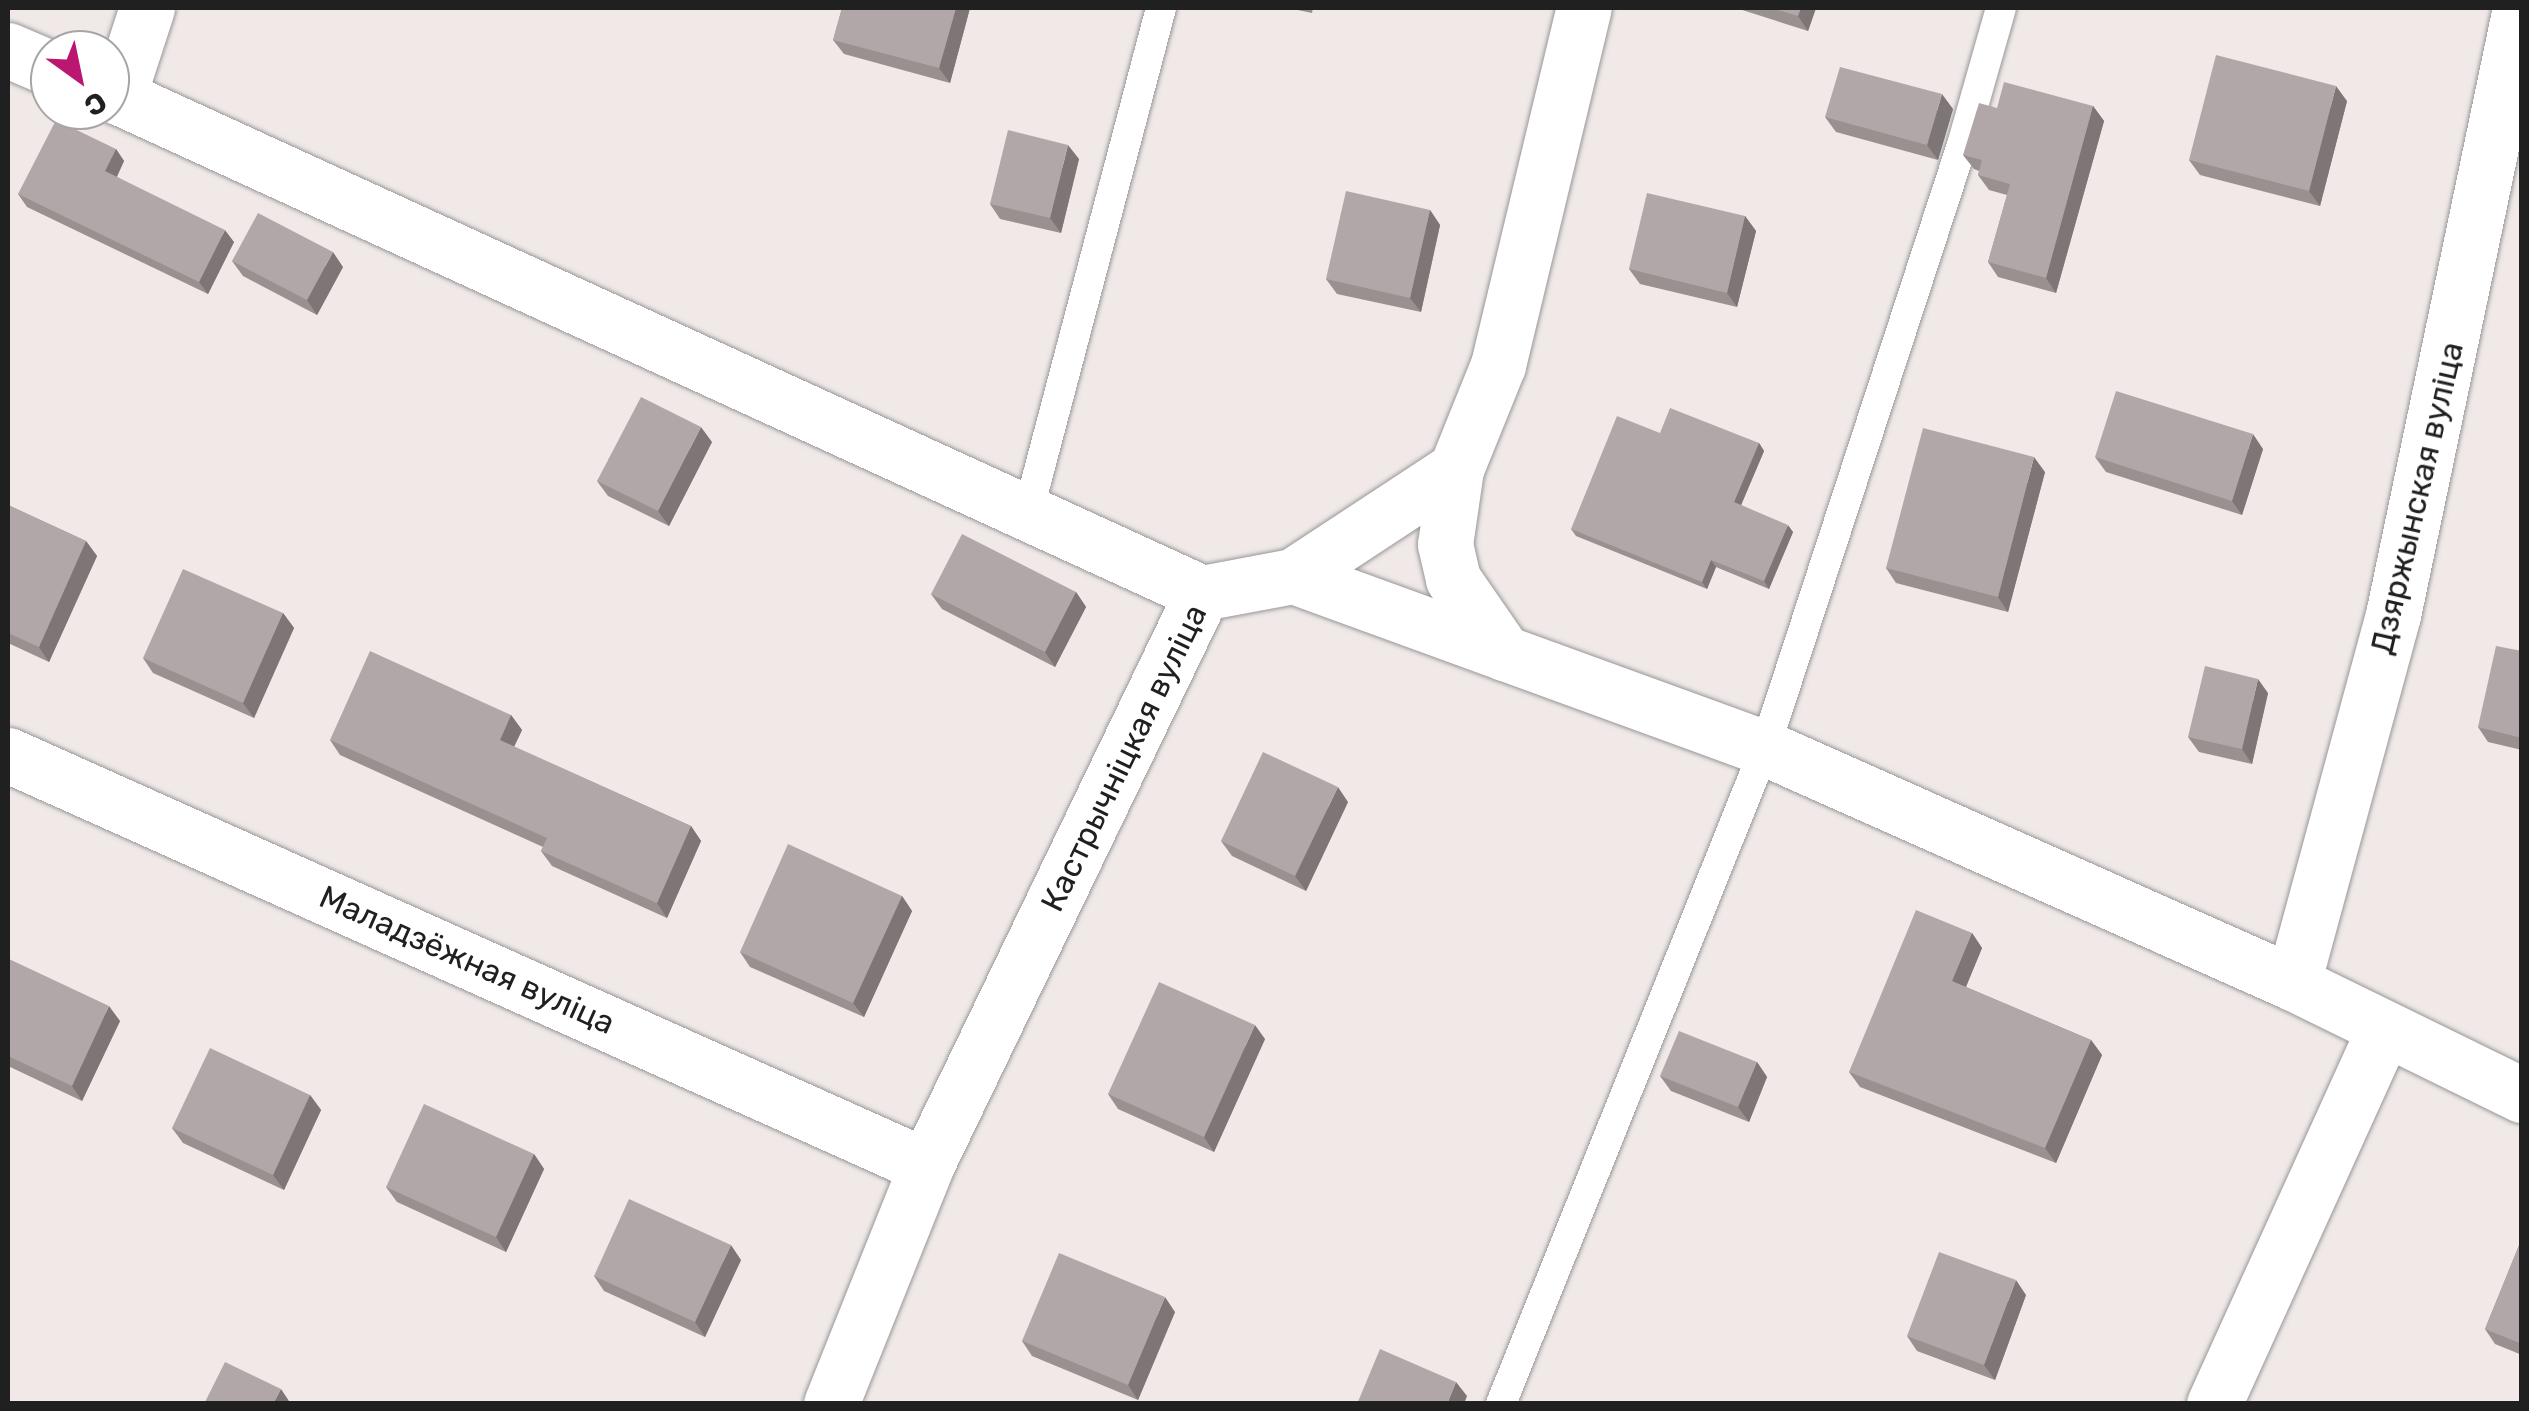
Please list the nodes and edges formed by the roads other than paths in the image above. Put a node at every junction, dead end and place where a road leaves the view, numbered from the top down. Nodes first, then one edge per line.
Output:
1 (146, 8) edge
2 (1162, 8) edge
3 (1584, 8) edge
4 (2000, 8) edge
5 (2520, 8) edge
6 (130, 52) edge
7 (130, 102) edge
8 (1456, 469) junction
9 (1027, 516) junction
10 (1293, 576) junction
11 (1202, 593) junction
12 (1504, 653) junction
13 (1765, 748) junction
14 (8, 755) edge
15 (2293, 983) junction
16 (2384, 1032) junction
17 (2522, 1096) edge
18 (926, 1166) junction
19 (831, 1404) edge
20 (1501, 1404) edge
21 (2214, 1404) edge

1 - 6 street
2 - 9 lane
3 - 8 street
4 - 13 lane
5 - 15 street, Дзяржынская вуліца
7 - 9 street
8 - 10 street, Кастрычніцкая вуліца
8 - 12 street
9 - 11 street
10 - 11 street, Кастрычніцкая вуліца
10 - 12 street
11 - 18 street, Кастрычніцкая вуліца
12 - 13 street
13 - 15 street
13 - 20 lane
14 - 18 street, Маладзёжная вуліца
15 - 16 street
16 - 17 street
16 - 21 street
18 - 19 street, Кастрычніцкая вуліца

